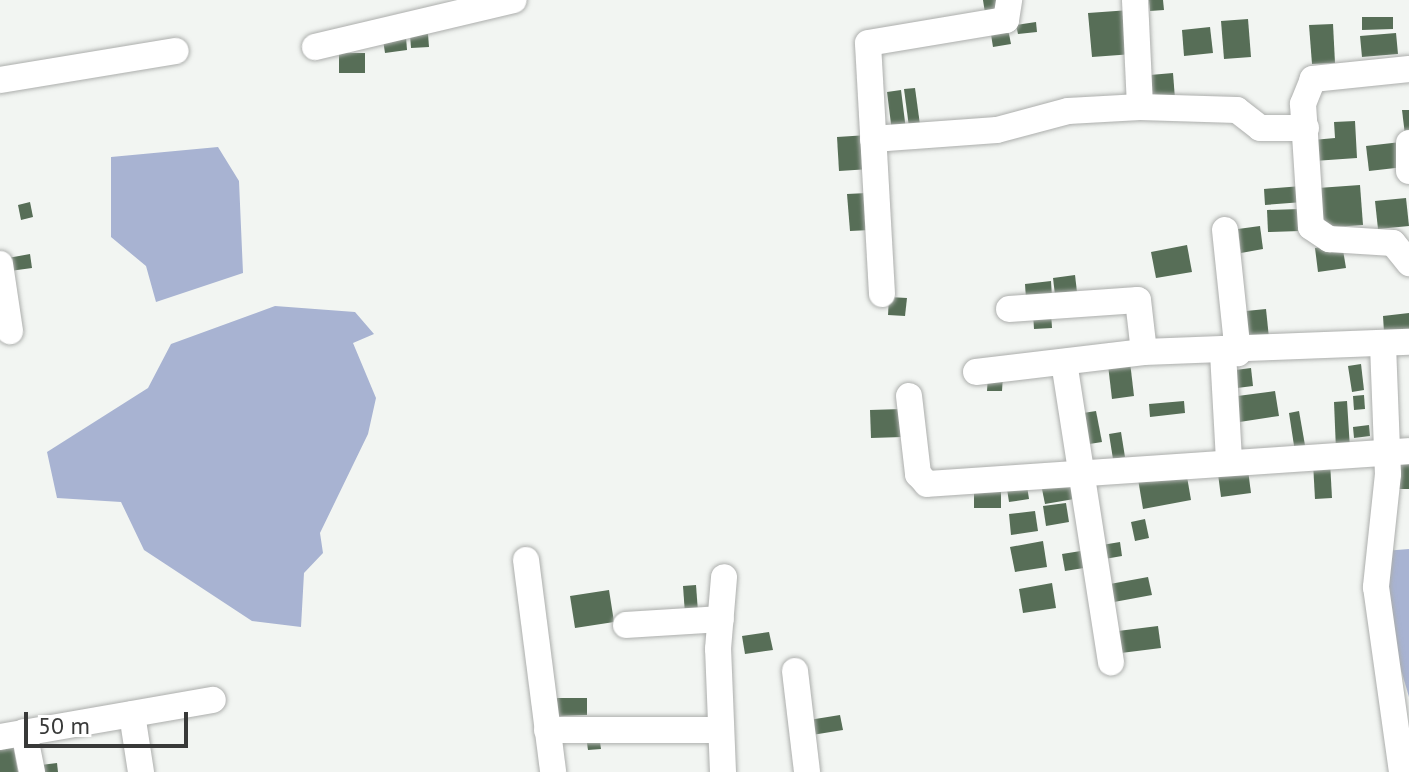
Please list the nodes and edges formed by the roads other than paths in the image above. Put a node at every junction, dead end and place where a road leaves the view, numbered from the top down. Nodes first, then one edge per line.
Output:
1 (514, 0) edge
2 (1009, 0) edge
3 (1135, 0) edge
4 (315, 47) dead end
5 (176, 51) dead end
6 (1409, 69) edge
7 (0, 80) edge
8 (1140, 107) junction
9 (1306, 128) junction
10 (873, 139) junction
11 (1409, 143) edge
12 (1409, 171) edge
13 (1225, 230) dead end
14 (1404, 247) edge
15 (0, 264) edge
16 (882, 294) dead end
17 (1009, 309) dead end
18 (10, 331) dead end
19 (1396, 343) edge
20 (1144, 352) junction
21 (1231, 353) junction
22 (1064, 362) junction
23 (976, 372) dead end
24 (909, 396) dead end
25 (1399, 453) edge
26 (1229, 460) junction
27 (1084, 474) junction
28 (526, 560) dead end
29 (724, 577) dead end
30 (721, 619) junction
31 (626, 625) dead end
32 (1111, 662) dead end
33 (795, 671) dead end
34 (213, 700) dead end
35 (132, 714) junction
36 (547, 730) junction
37 (721, 730) junction
38 (12, 735) edge
39 (1405, 759) edge
40 (32, 772) edge
41 (141, 772) edge
42 (553, 772) edge
43 (723, 772) edge
44 (807, 772) edge

1 - 4 street
2 - 10 street
3 - 8 street
5 - 7 street
6 - 9 street
8 - 9 street
8 - 10 street
9 - 14 street
10 - 16 street
11 - 12 street
13 - 21 street
15 - 18 street
17 - 20 street
19 - 21 street
19 - 25 street
20 - 21 street
20 - 22 street
21 - 26 street
22 - 23 street
22 - 27 street
24 - 27 street
25 - 26 street
25 - 39 street
26 - 27 street
27 - 32 street
28 - 36 street
29 - 30 street
30 - 31 street
30 - 37 street
33 - 44 street
34 - 35 street
35 - 38 street
35 - 41 street
36 - 37 street
36 - 42 street
37 - 43 street
38 - 40 street

